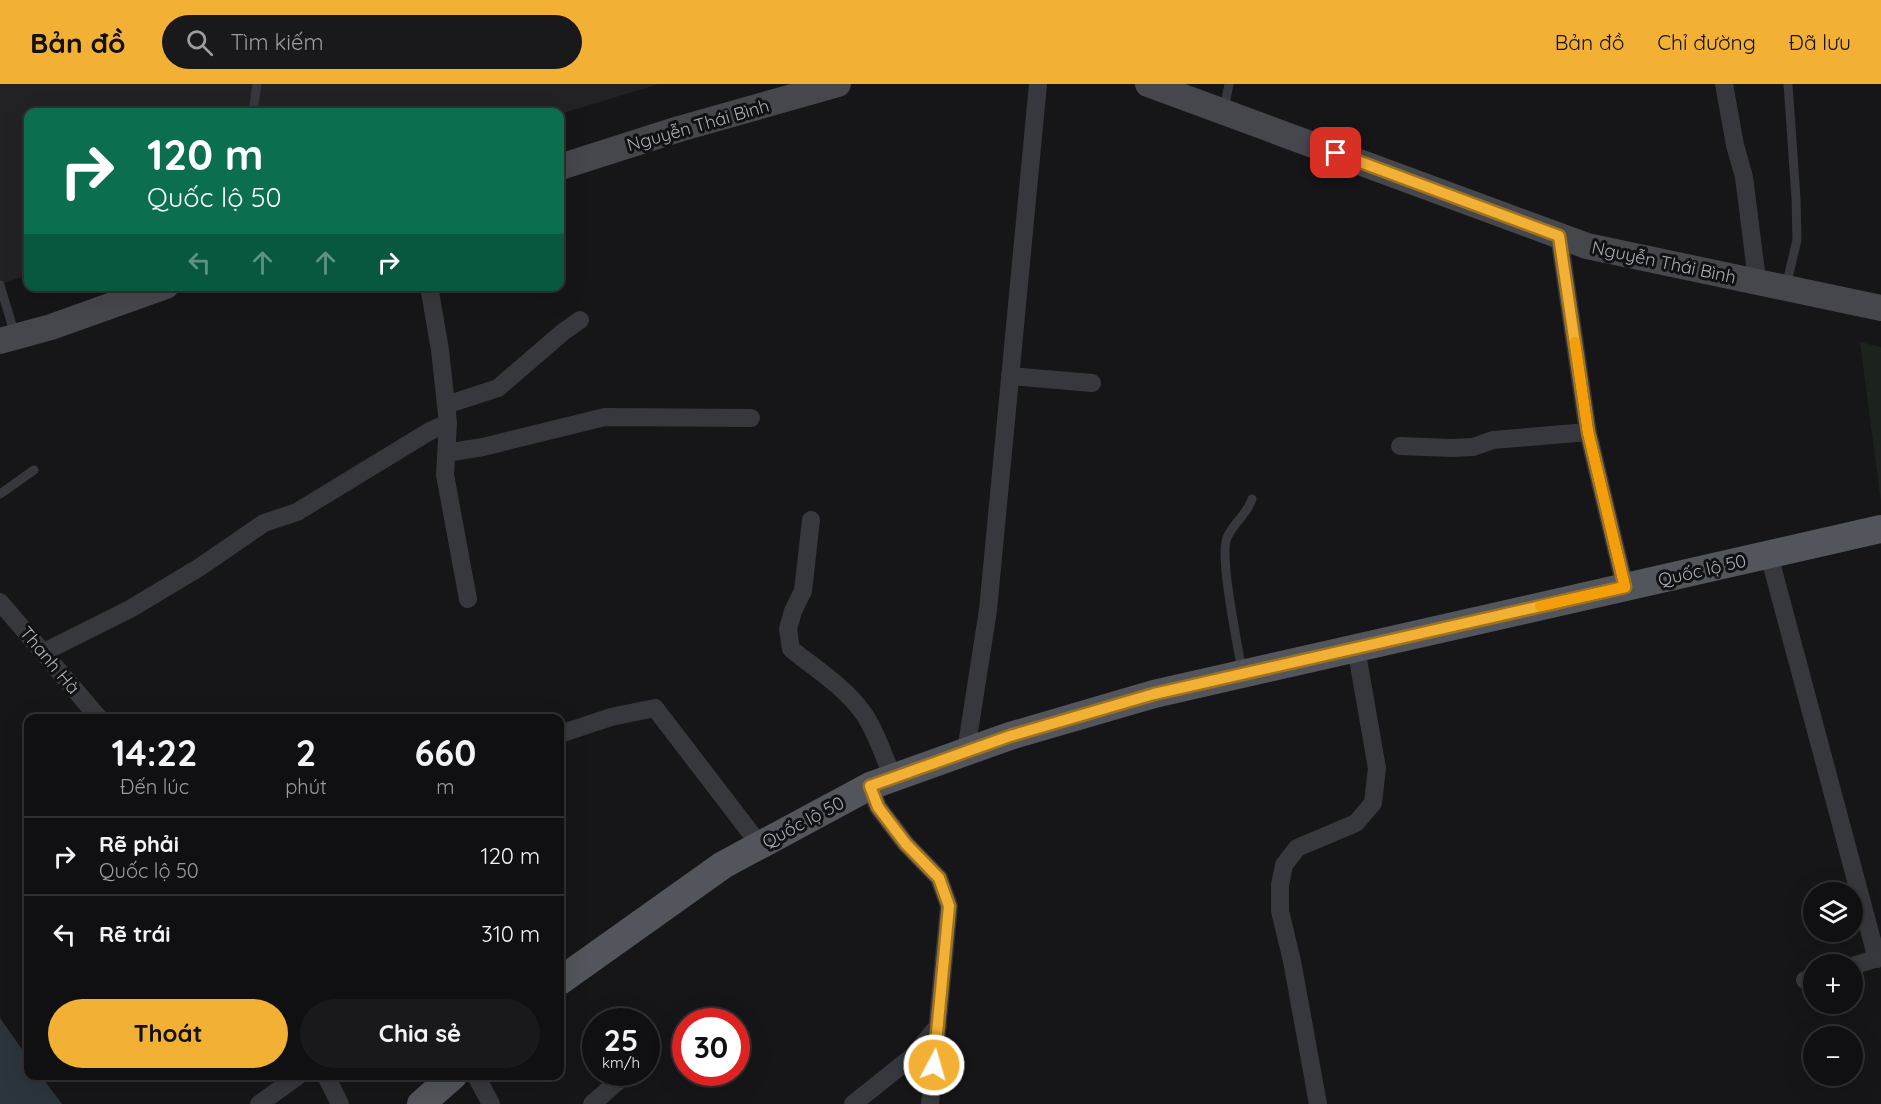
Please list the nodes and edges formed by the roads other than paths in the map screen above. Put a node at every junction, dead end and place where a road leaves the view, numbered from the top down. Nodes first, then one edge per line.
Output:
1 (257, 84) edge
2 (838, 84) edge
3 (1038, 84) edge
4 (1148, 84) edge
5 (1229, 84) edge
6 (1724, 84) edge
7 (1788, 84) edge
8 (254, 108) edge
9 (1224, 112) junction
10 (564, 166) edge
11 (1559, 236) junction
12 (1753, 281) junction
13 (0, 285) edge
14 (1786, 288) junction
15 (152, 291) edge
16 (430, 291) edge
17 (1881, 308) edge
18 (580, 320) dead end
19 (8, 339) edge
20 (1010, 376) junction
21 (1092, 383) dead end
22 (447, 414) junction
23 (751, 418) dead end
24 (1588, 432) junction
25 (1400, 446) dead end
26 (446, 453) junction
27 (34, 470) dead end
28 (0, 494) edge
29 (1252, 499) dead end
30 (812, 520) dead end
31 (1881, 530) edge
32 (1769, 555) junction
33 (1625, 587) junction
34 (468, 599) dead end
35 (0, 602) edge
36 (1356, 648) junction
37 (44, 652) junction
38 (1242, 674) junction
39 (96, 714) edge
40 (564, 733) edge
41 (966, 752) junction
42 (882, 782) junction
43 (760, 845) junction
44 (1879, 958) edge
45 (1863, 963) edge
46 (564, 978) edge
47 (938, 1026) junction
48 (292, 1080) edge
49 (328, 1080) edge
50 (449, 1080) edge
51 (478, 1080) edge
52 (612, 1086) edge
53 (259, 1104) edge
54 (340, 1104) edge
55 (422, 1104) edge
56 (491, 1104) edge
57 (592, 1104) edge
58 (853, 1104) edge
59 (930, 1104) edge
60 (1318, 1104) edge

1 - 8 lane
2 - 10 street, Nguyễn Thái Bình
3 - 20 street
4 - 9 street, Nguyễn Thái Bình
5 - 9 lane
6 - 12 street
7 - 14 lane
9 - 11 street, Nguyễn Thái Bình
11 - 12 street, Nguyễn Thái Bình
11 - 24 street
12 - 14 street, Nguyễn Thái Bình
13 - 19 lane
14 - 17 street, Nguyễn Thái Bình
15 - 19 street
16 - 22 street
18 - 22 street
20 - 21 street
20 - 41 street
22 - 26 street
22 - 37 street
23 - 26 street
24 - 25 street
24 - 33 street
26 - 34 street
27 - 28 lane
29 - 38 lane
30 - 42 street
31 - 32 main road, Quốc lộ 50
32 - 33 main road, Quốc lộ 50
32 - 44 street
33 - 36 main road, Quốc lộ 50
35 - 37 street, Thanh Hà
36 - 38 main road, Quốc lộ 50
36 - 60 street
37 - 39 street, Thanh Hà
38 - 41 main road, Quốc lộ 50
40 - 43 street
41 - 42 main road, Quốc lộ 50
42 - 43 main road, Quốc lộ 50
42 - 47 street
43 - 46 main road, Quốc lộ 50
44 - 45 street
47 - 58 street
47 - 59 street
48 - 53 street
49 - 54 street
50 - 55 main road
51 - 56 street
52 - 57 street

